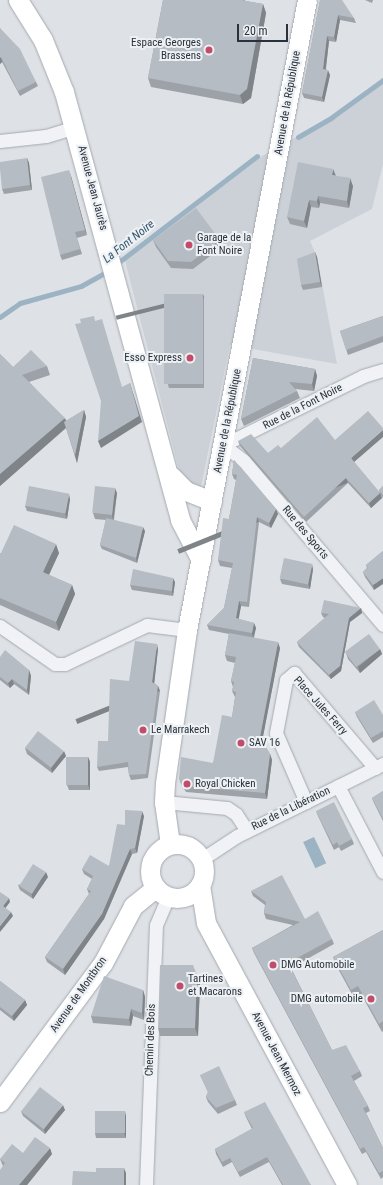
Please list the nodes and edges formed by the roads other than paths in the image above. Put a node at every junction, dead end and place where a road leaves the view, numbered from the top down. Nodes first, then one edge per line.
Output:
1 (18, 0) edge
2 (307, 0) edge
3 (76, 127) junction
4 (0, 141) edge
5 (383, 370) edge
6 (223, 445) junction
7 (171, 476) junction
8 (212, 501) junction
9 (201, 560) junction
10 (383, 625) edge
11 (0, 626) edge
12 (187, 630) junction
13 (379, 766) edge
14 (338, 786) junction
15 (164, 802) junction
16 (306, 802) junction
17 (247, 831) junction
18 (170, 844) junction
19 (202, 859) junction
20 (383, 872) edge
21 (200, 885) junction
22 (167, 894) junction
23 (206, 923) junction
24 (0, 1102) edge
25 (146, 1185) edge
26 (347, 1185) edge

1 - 3 main road, Avenue Jean Jaurès
2 - 6 main road, Avenue de la République
3 - 4 street
3 - 7 main road, Avenue Jean Jaurès
5 - 6 street, Rue de la Font Noire
6 - 8 main road, Avenue de la République
6 - 10 street, Rue des Sports
7 - 8 main road, Avenue Jean Jaurès
7 - 9 main road, Avenue Jean Jaurès
8 - 9 main road, Avenue de la République
9 - 12 main road, Avenue de la République
11 - 12 street
12 - 15 main road, Avenue de la République
13 - 14 street, Rue de la Libération
13 - 16 street, Place Jules Ferry
14 - 16 street, Rue de la Libération
14 - 20 street
15 - 17 street
15 - 18 main road, Avenue de la République
16 - 17 street, Rue de la Libération
17 - 19 street, Rue de la Libération
18 - 19 main road
18 - 22 main road
19 - 21 main road
21 - 22 main road
21 - 23 main road, Avenue Jean Mermoz
22 - 23 main road, Avenue Jean Mermoz
22 - 24 main road, Avenue de Montbron
22 - 25 street, Chemin des Bois
23 - 26 main road, Avenue Jean Mermoz

